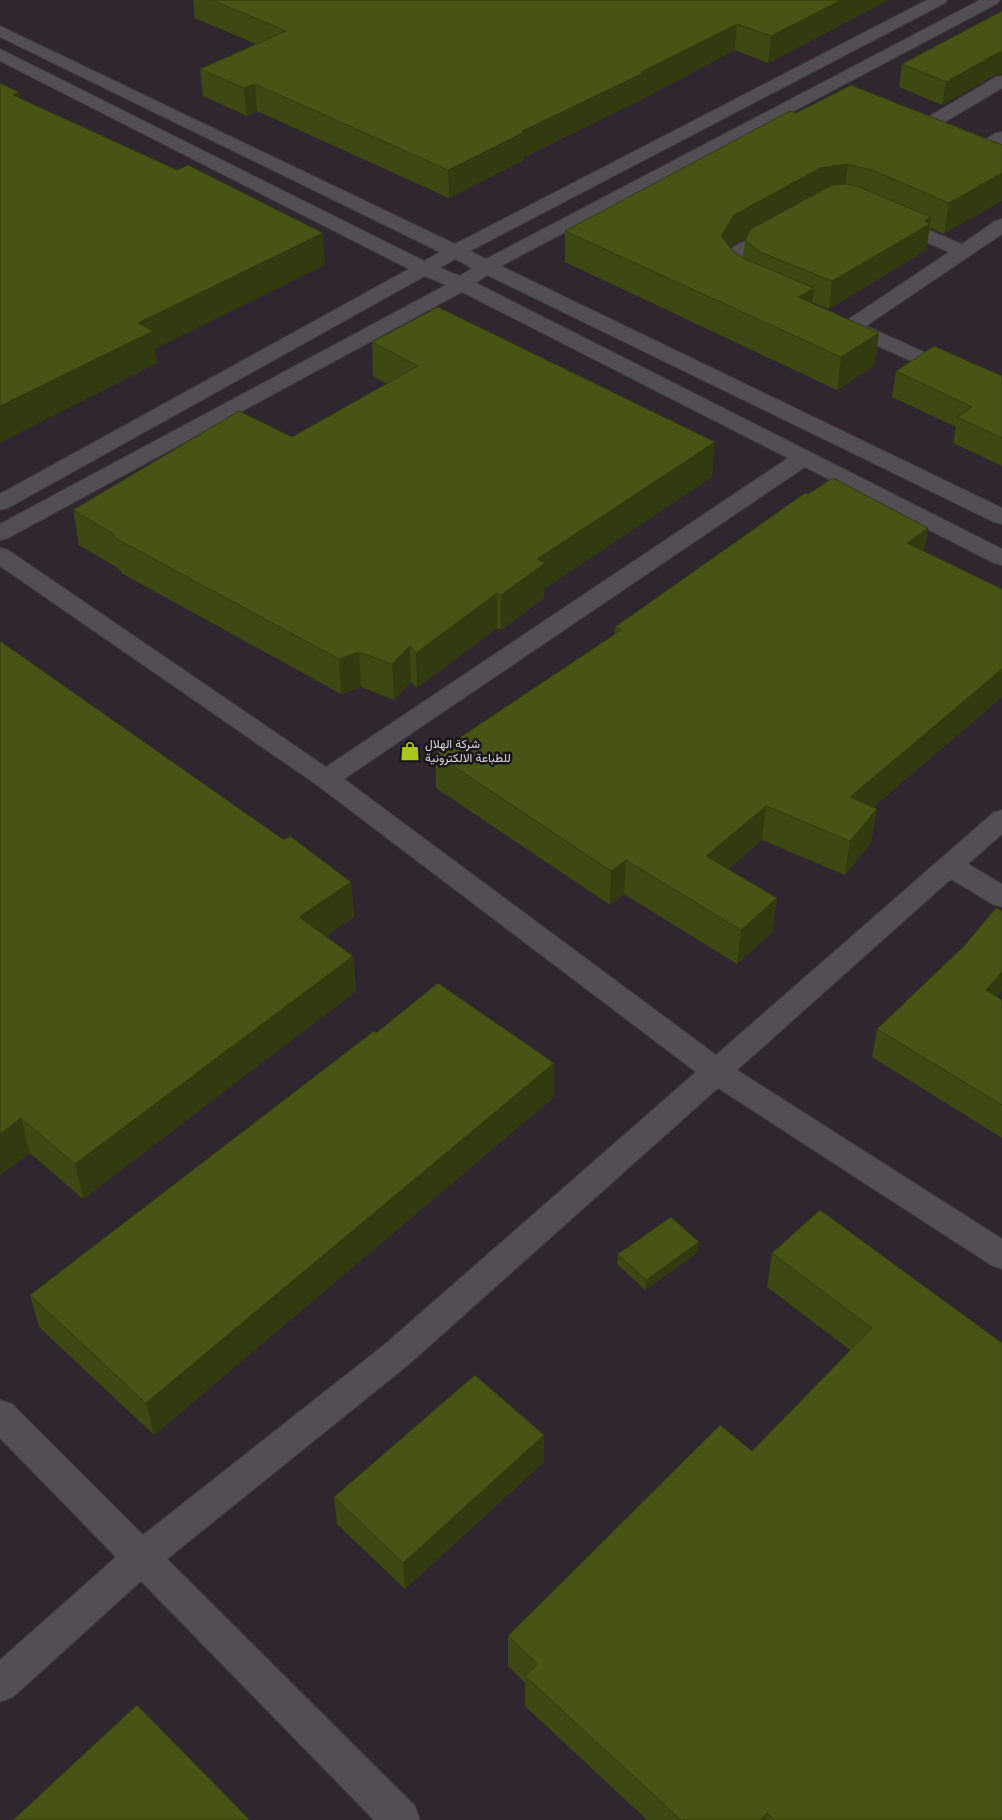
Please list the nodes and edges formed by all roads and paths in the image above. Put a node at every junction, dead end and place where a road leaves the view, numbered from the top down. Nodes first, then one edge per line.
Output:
1 (939, 0) edge
2 (992, 0) edge
3 (0, 31) edge
4 (9, 41) edge
5 (0, 54) edge
6 (787, 79) junction
7 (1002, 82) edge
8 (818, 92) junction
9 (836, 99) edge
10 (899, 124) edge
11 (1002, 137) edge
12 (995, 162) edge
13 (881, 216) edge
14 (790, 223) edge
15 (1002, 225) edge
16 (456, 250) junction
17 (963, 251) junction
18 (487, 266) junction
19 (423, 268) junction
20 (462, 284) junction
21 (759, 289) edge
22 (823, 316) edge
23 (851, 327) junction
24 (1002, 395) edge
25 (804, 458) junction
26 (0, 503) edge
27 (1002, 517) edge
28 (0, 533) edge
29 (0, 555) edge
30 (1002, 558) edge
31 (326, 779) junction
32 (1002, 819) edge
33 (949, 865) junction
34 (1002, 897) edge
35 (717, 1072) junction
36 (1002, 1256) edge
37 (0, 1415) edge
38 (142, 1557) junction
39 (0, 1684) edge
40 (401, 1820) edge

1 - 6 street
2 - 8 street
3 - 4 street
4 - 16 street
5 - 19 street
6 - 8 street
6 - 16 street
7 - 10 street
8 - 9 street
8 - 18 street
11 - 12 street
13 - 17 street
14 - 21 street
15 - 17 street
16 - 18 street
16 - 19 street
17 - 23 street
18 - 20 street
18 - 27 street
19 - 20 street
19 - 26 street
20 - 25 street
20 - 28 street
22 - 23 street
23 - 24 street
25 - 30 street
25 - 31 street
29 - 31 street
31 - 35 street
32 - 33 street
33 - 34 street
33 - 35 street
35 - 36 street
35 - 38 street
37 - 38 street
38 - 39 street
38 - 40 street

